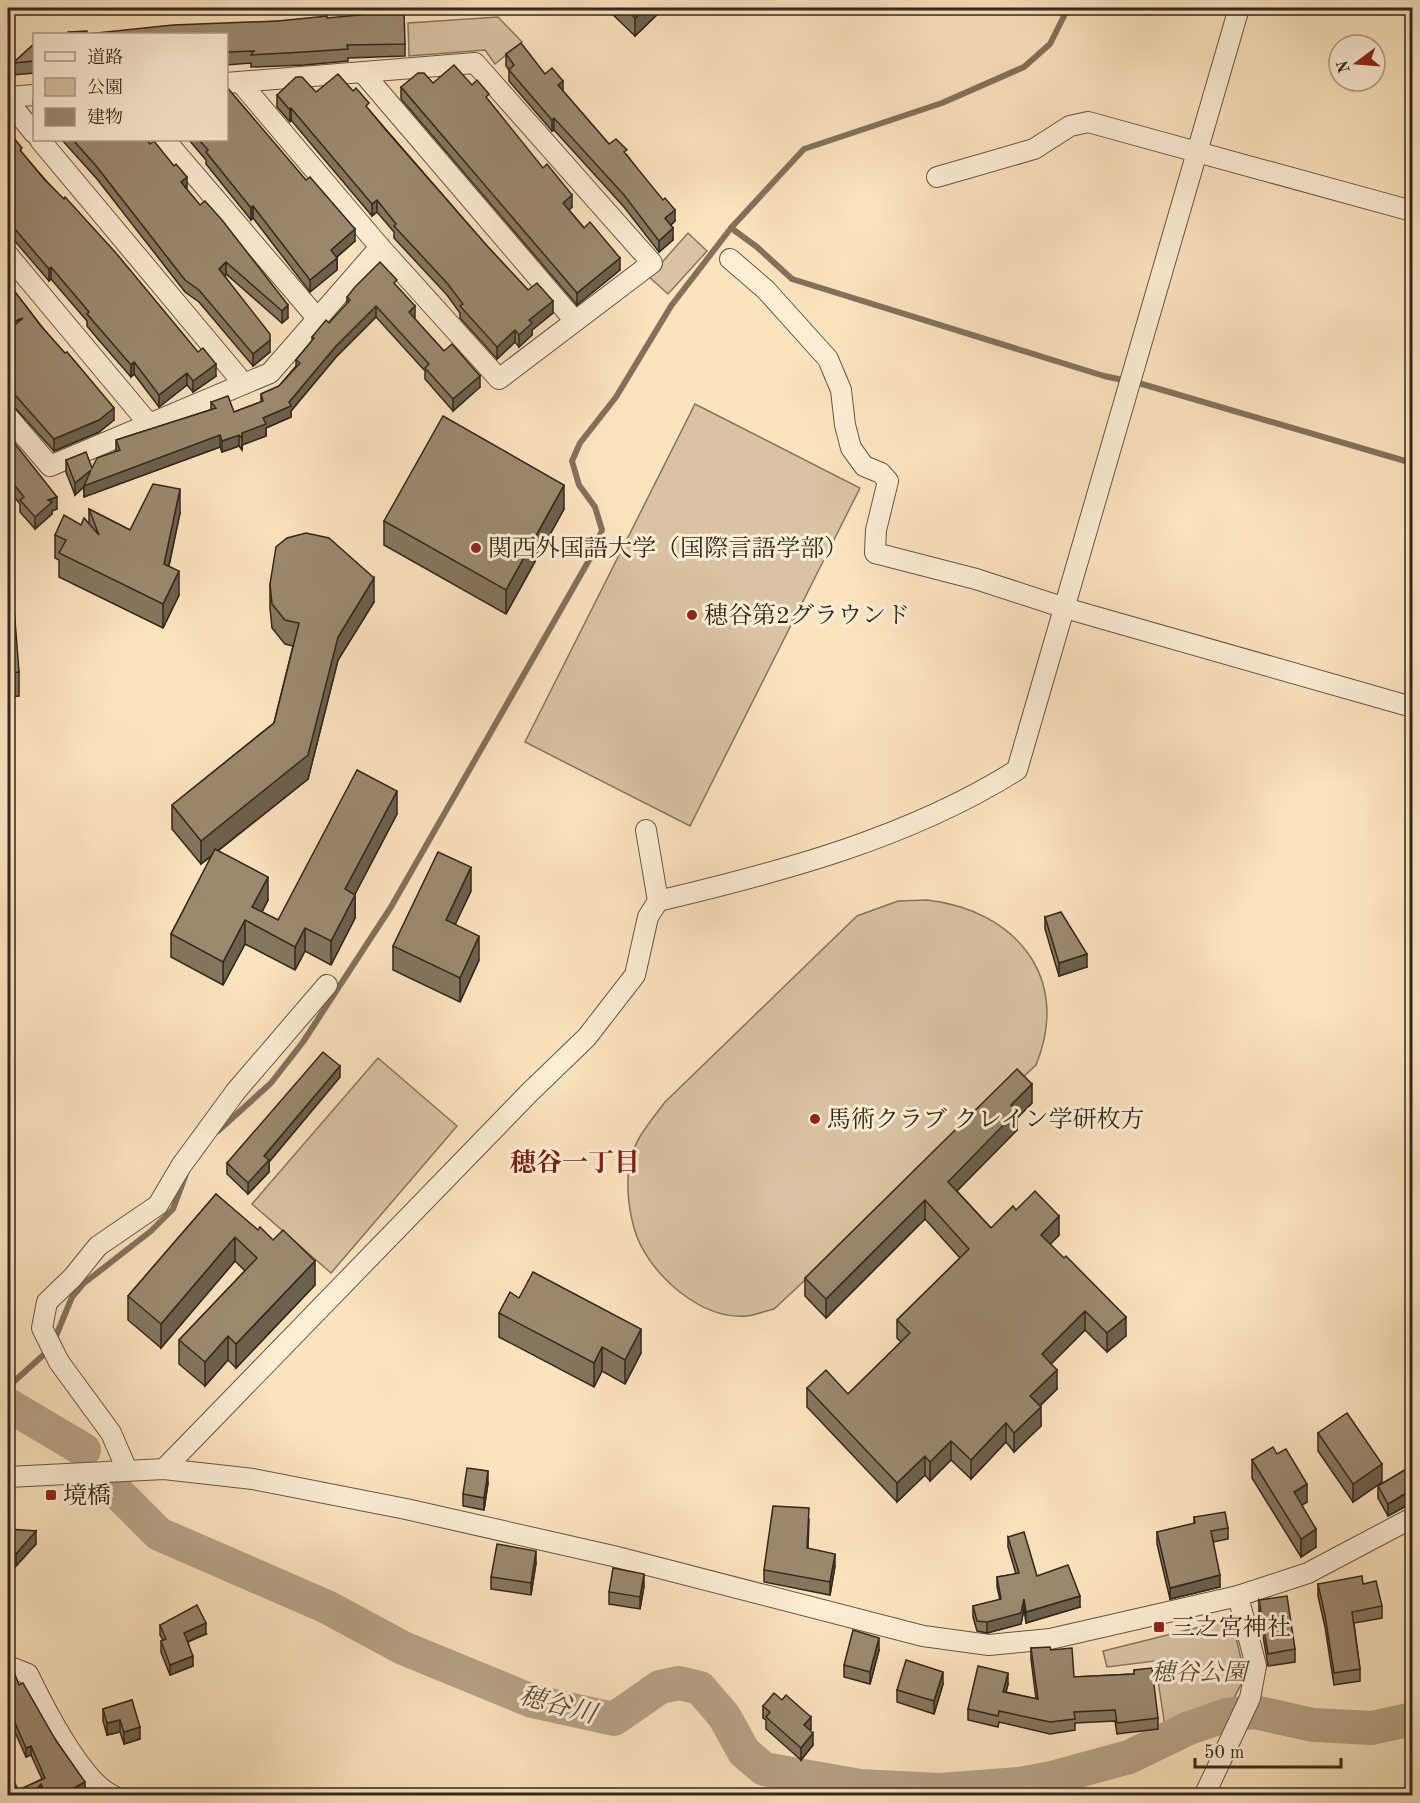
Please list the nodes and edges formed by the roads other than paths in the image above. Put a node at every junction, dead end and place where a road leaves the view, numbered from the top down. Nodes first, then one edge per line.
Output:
1 (1239, 8) edge
2 (364, 74) junction
3 (233, 82) edge
4 (33, 95) edge
5 (8, 99) edge
6 (33, 132) edge
7 (41, 141) edge
8 (166, 141) edge
9 (1196, 151) junction
10 (937, 177) dead end
11 (1413, 211) edge
12 (380, 247) junction
13 (8, 255) edge
14 (730, 259) dead end
15 (318, 319) junction
16 (575, 321) junction
17 (244, 384) junction
18 (8, 417) edge
19 (149, 424) junction
20 (1065, 608) junction
21 (1413, 708) edge
22 (646, 830) dead end
23 (658, 901) junction
24 (327, 985) dead end
25 (164, 1469) junction
26 (127, 1470) junction
27 (8, 1477) edge
28 (1413, 1518) edge
29 (1238, 1596) junction
30 (8, 1666) edge
31 (114, 1796) edge
32 (1204, 1796) edge

1 - 9 street
2 - 3 street
2 - 16 street
2 - 16 street
3 - 12 street
4 - 5 street
5 - 6 street
7 - 17 street
8 - 15 street
9 - 10 street
9 - 11 street
9 - 20 street
12 - 15 street
12 - 16 street
13 - 19 street
14 - 20 street
15 - 17 street
17 - 19 street
18 - 19 street
20 - 21 street
20 - 23 street
22 - 23 street
23 - 25 street
24 - 26 street
25 - 26 street
25 - 29 street
26 - 27 street
28 - 29 street
29 - 32 street
30 - 31 street

